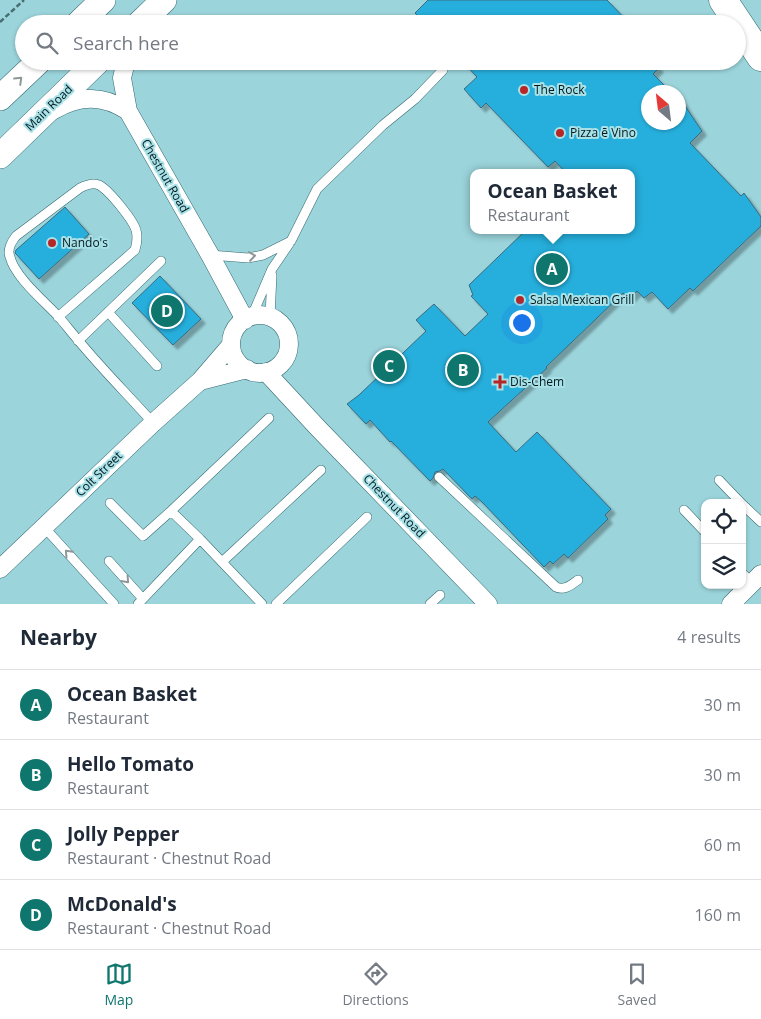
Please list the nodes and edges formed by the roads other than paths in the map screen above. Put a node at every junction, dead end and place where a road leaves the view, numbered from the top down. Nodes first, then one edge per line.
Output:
1 (103, 0) edge
2 (724, 0) edge
3 (87, 15) edge
4 (734, 15) edge
5 (746, 34) edge
6 (761, 57) edge
7 (30, 70) edge
8 (89, 70) edge
9 (124, 70) edge
10 (443, 70) dead end
11 (0, 98) edge
12 (128, 111) junction
13 (37, 120) junction
14 (0, 156) edge
15 (291, 241) junction
16 (210, 255) junction
17 (161, 261) dead end
18 (272, 269) junction
19 (108, 312) junction
20 (270, 316) junction
21 (58, 317) junction
22 (248, 318) junction
23 (78, 341) junction
24 (232, 346) junction
25 (282, 363) junction
26 (157, 366) dead end
27 (247, 369) junction
28 (266, 372) junction
29 (200, 381) junction
30 (300, 408) junction
31 (269, 418) dead end
32 (153, 423) junction
33 (321, 470) dead end
34 (439, 477) dead end
35 (719, 480) dead end
36 (738, 499) edge
37 (110, 503) dead end
38 (746, 507) edge
39 (684, 510) dead end
40 (171, 511) junction
41 (367, 517) dead end
42 (761, 522) edge
43 (44, 527) junction
44 (701, 528) edge
45 (200, 539) junction
46 (109, 561) dead end
47 (222, 562) junction
48 (0, 570) edge
49 (752, 577) edge
50 (578, 580) dead end
51 (440, 595) dead end
52 (140, 601) edge
53 (259, 603) edge
54 (114, 604) edge
55 (276, 604) edge
56 (430, 604) edge
57 (488, 604) edge
58 (731, 604) edge

1 - 3 main road
2 - 4 main road
5 - 6 main road
11 -> 7 main road
8 - 13 main road, Main Road
9 - 12 street, Chestnut Road
10 - 15 lane
12 - 13 street
12 - 16 street, Chestnut Road
13 - 14 main road, Main Road
16 -> 15 lane
15 - 18 lane
16 - 22 street, Chestnut Road
17 - 19 lane
18 - 20 lane
18 - 22 lane
19 - 23 lane
19 - 26 lane
20 - 22 street
20 - 25 street
21 - 21 lane
21 - 23 lane
22 - 24 street
23 - 32 lane
24 - 27 street
24 - 29 street, Colt Street
25 - 28 street
25 - 30 street, Chestnut Road
27 - 28 street
27 - 29 street, Colt Street
28 - 30 street, Chestnut Road
29 - 32 street, Colt Street
30 - 57 street, Chestnut Road
31 - 40 lane
32 - 43 street, Colt Street
33 - 47 lane
34 - 50 lane
35 - 36 lane
37 - 40 lane
38 - 42 lane
39 - 44 lane
40 - 45 lane
41 - 55 lane
43 - 48 street, Colt Street
54 -> 43 lane
45 - 47 lane
45 - 52 lane
46 -> 52 lane
47 - 53 lane
49 - 58 street
51 - 56 lane

